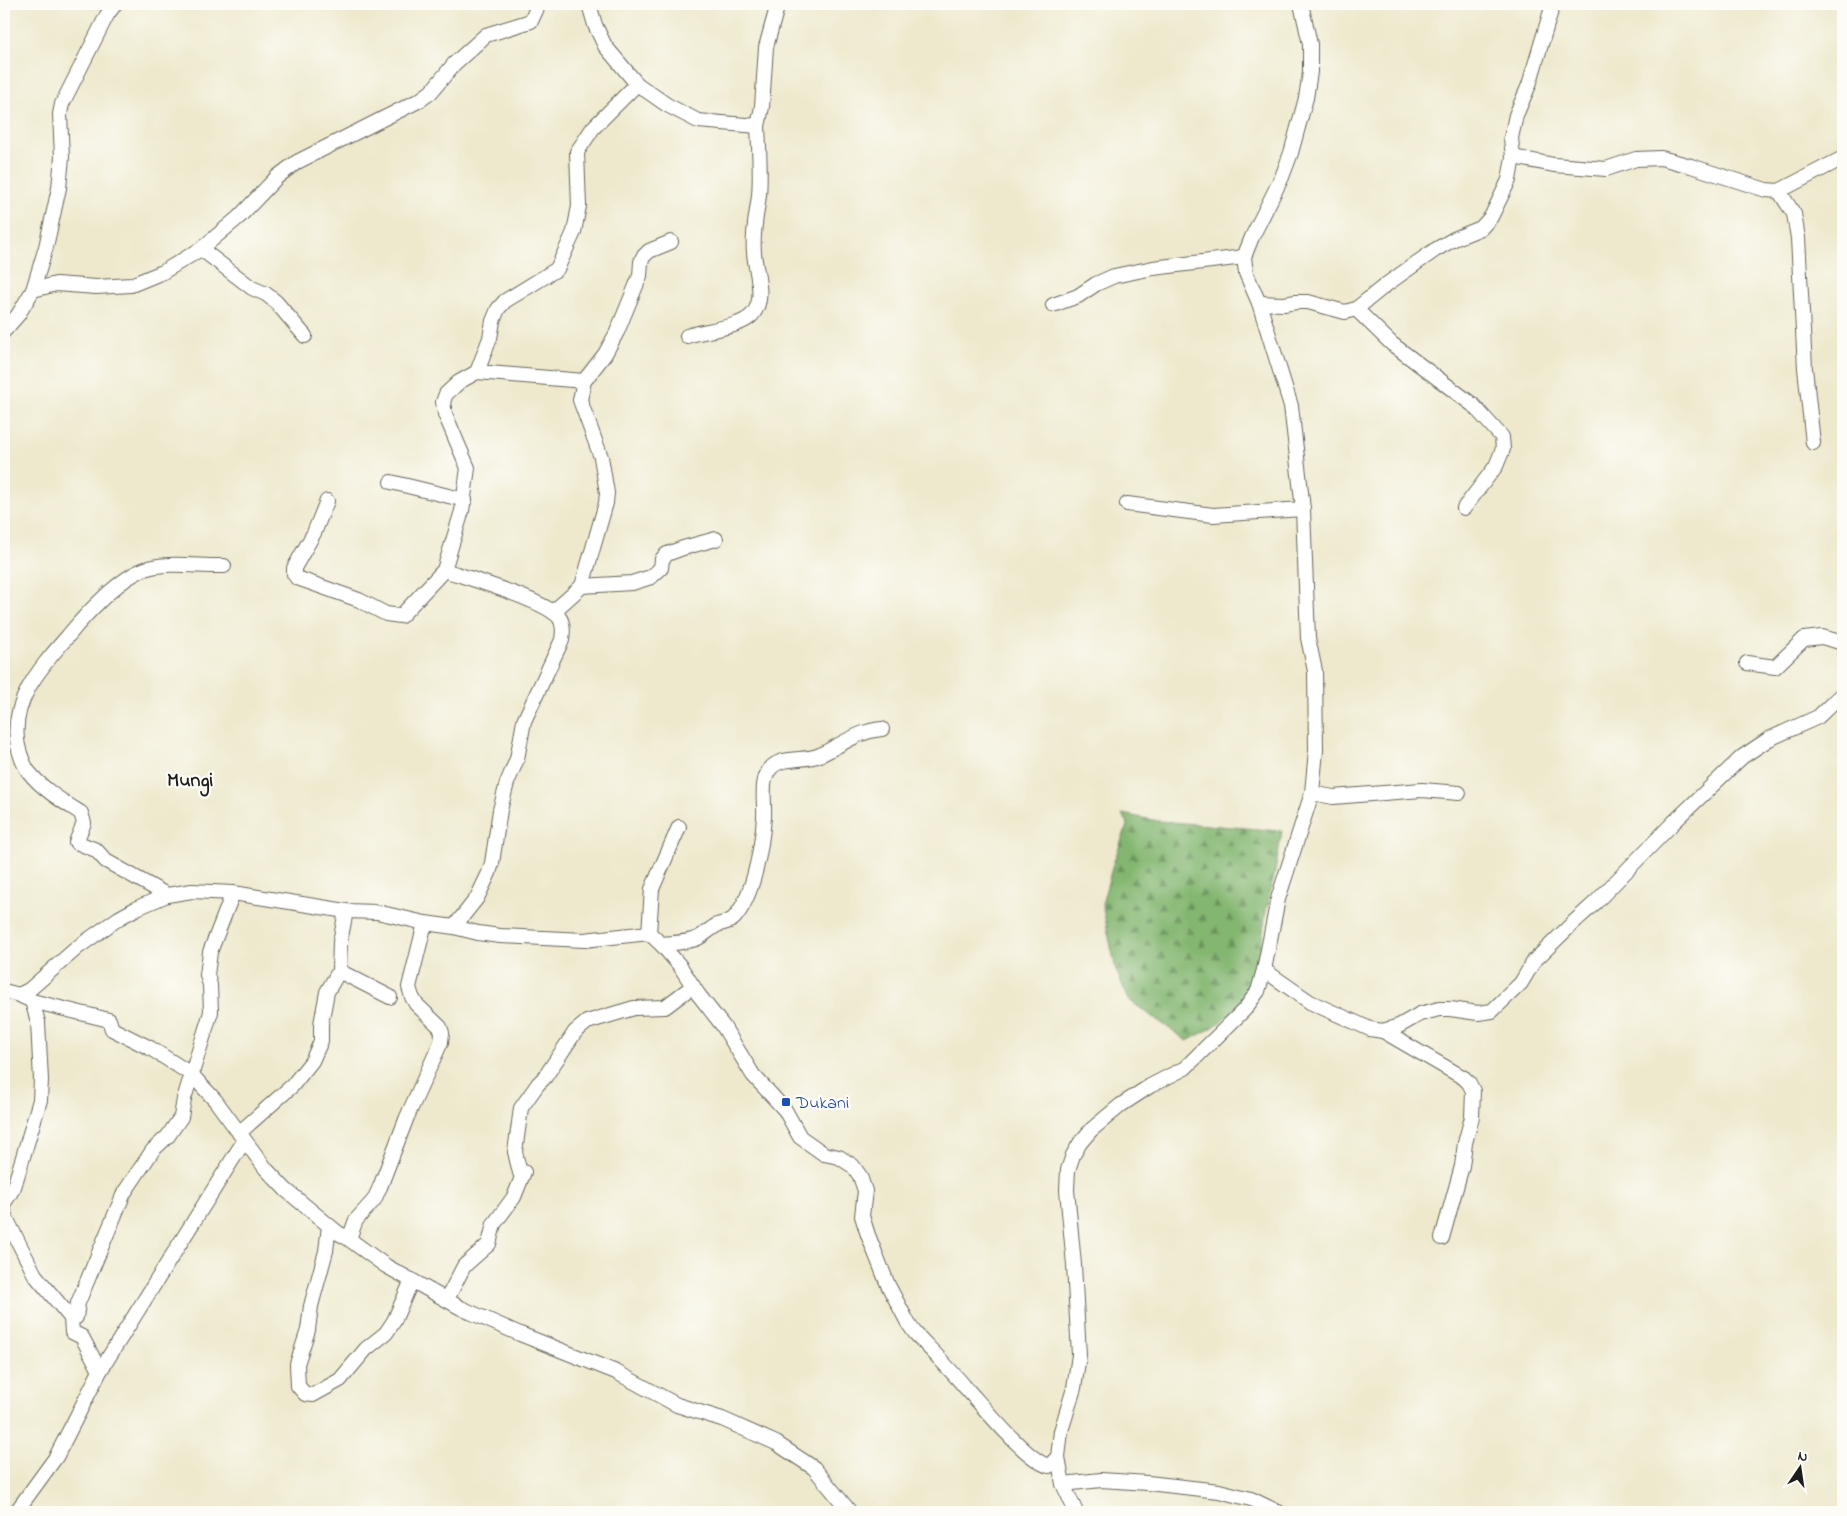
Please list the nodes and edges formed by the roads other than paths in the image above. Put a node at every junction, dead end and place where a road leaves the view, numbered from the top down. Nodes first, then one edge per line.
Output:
1 (115, 4) edge
2 (539, 4) edge
3 (589, 4) edge
4 (1301, 4) edge
5 (1553, 4) edge
6 (776, 11) dead end
7 (637, 84) junction
8 (758, 126) junction
9 (1513, 157) junction
10 (1843, 158) edge
11 (1779, 191) junction
12 (671, 242) dead end
13 (201, 249) junction
14 (1244, 257) junction
15 (33, 290) junction
16 (1259, 303) junction
17 (1053, 305) dead end
18 (1356, 309) junction
19 (4, 331) edge
20 (305, 336) dead end
21 (687, 336) dead end
22 (477, 372) junction
23 (584, 381) junction
24 (1812, 443) dead end
25 (392, 482) dead end
26 (464, 500) junction
27 (327, 501) dead end
28 (1127, 504) dead end
29 (1464, 508) dead end
30 (1304, 509) junction
31 (716, 538) dead end
32 (224, 566) dead end
33 (444, 570) junction
34 (582, 586) junction
35 (554, 612) junction
36 (1843, 643) edge
37 (1747, 663) dead end
38 (1843, 693) edge
39 (882, 729) dead end
40 (1312, 793) junction
41 (1460, 793) dead end
42 (679, 827) dead end
43 (232, 892) junction
44 (168, 895) junction
45 (346, 911) junction
46 (424, 923) junction
47 (454, 927) junction
48 (649, 934) junction
49 (661, 944) junction
50 (1264, 970) junction
51 (339, 971) junction
52 (693, 986) junction
53 (4, 991) edge
54 (390, 997) dead end
55 (25, 998) junction
56 (1383, 1032) junction
57 (191, 1074) junction
58 (242, 1137) junction
59 (329, 1226) junction
60 (346, 1236) junction
61 (1442, 1238) dead end
62 (412, 1280) junction
63 (447, 1299) junction
64 (71, 1318) junction
65 (100, 1371) junction
66 (1058, 1456) junction
67 (1063, 1484) junction
68 (16, 1512) edge
69 (850, 1512) edge
70 (1076, 1512) edge
71 (1278, 1512) edge

1 - 15 street
2 - 13 street
3 - 7 street
4 - 14 street
5 - 9 street
6 - 8 street
7 - 8 street
7 - 22 street
8 - 21 street
9 - 11 street
9 - 18 street
10 - 11 street
11 - 24 street
12 - 23 street
13 - 15 street
13 - 20 street
14 - 16 street
14 - 17 street
15 - 19 street
16 - 18 street
16 - 30 street
18 - 29 street
22 - 23 street
22 - 26 street
23 - 34 street
25 - 26 street
26 - 33 street
27 - 33 street
28 - 30 street
30 - 40 street
31 - 34 street
32 - 44 street
33 - 35 street
34 - 35 street
35 - 47 street
36 - 37 street
38 - 56 street
39 - 49 street
40 - 41 street
40 - 50 street
42 - 48 street
43 - 44 street
43 - 45 street
43 - 57 street
44 - 55 street
45 - 46 street
45 - 51 street
46 - 47 street
46 - 60 street
47 - 48 street
48 - 49 street
49 - 52 street
50 - 56 street
50 - 66 street
51 - 54 street
51 - 58 street
52 - 63 street
52 - 66 street
53 - 55 street
55 - 57 street
55 - 64 street
56 - 61 street
57 - 58 street
57 - 64 street
58 - 59 street
58 - 65 street
59 - 60 street
59 - 62 street
60 - 62 street
62 - 63 street
63 - 69 street
64 - 65 street
65 - 68 street
66 - 67 street
67 - 70 street
67 - 71 street

